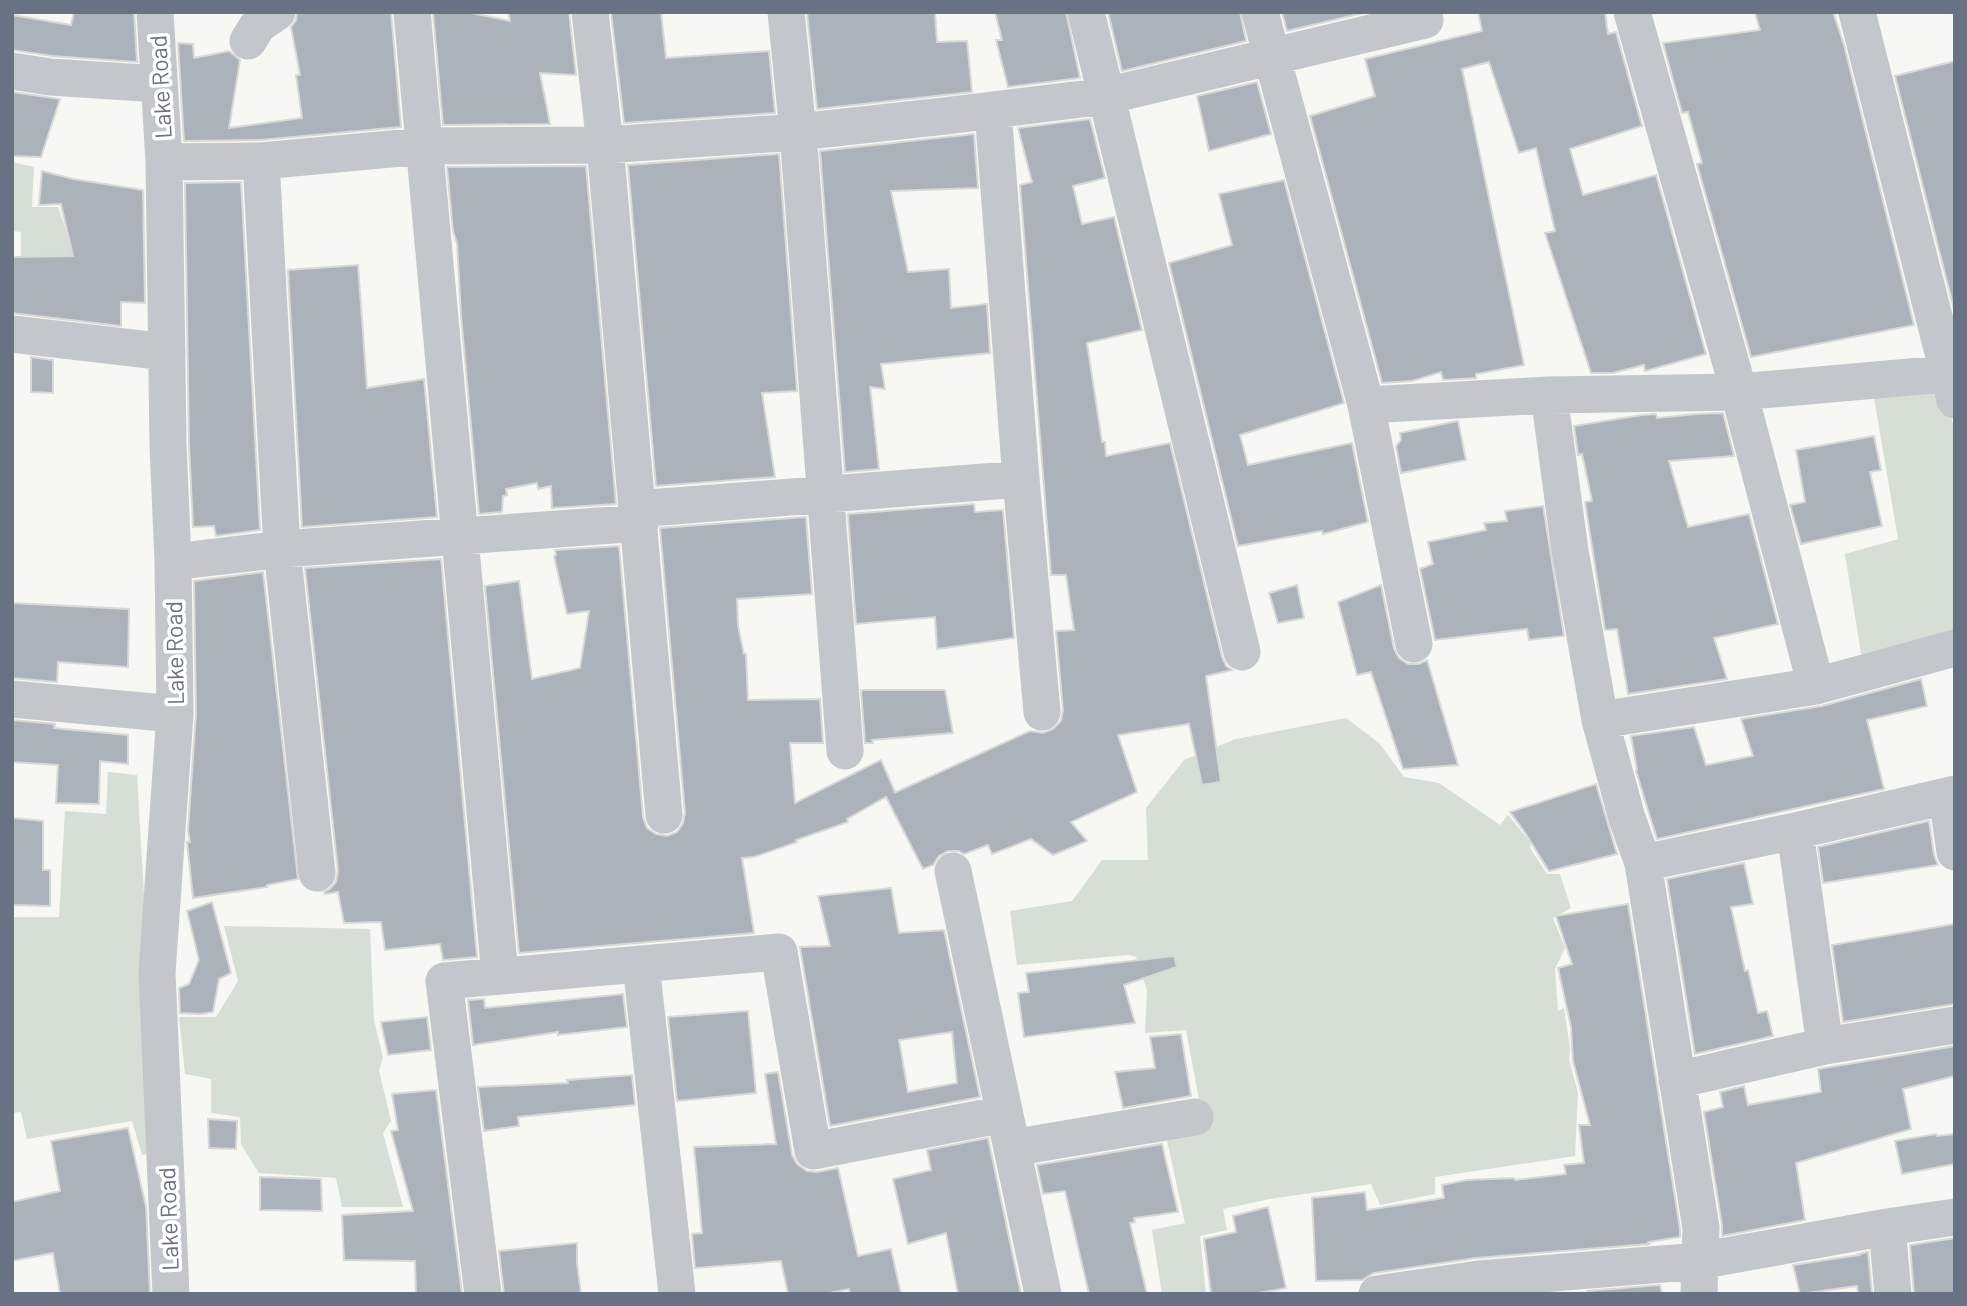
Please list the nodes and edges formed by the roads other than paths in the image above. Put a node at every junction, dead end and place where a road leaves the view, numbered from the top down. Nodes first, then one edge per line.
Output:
1 (155, 12) edge
2 (277, 12) edge
3 (412, 12) edge
4 (590, 12) edge
5 (786, 12) edge
6 (1086, 12) edge
7 (1260, 12) edge
8 (1423, 12) edge
9 (1632, 12) edge
10 (1857, 12) edge
11 (248, 41) dead end
12 (1271, 56) junction
13 (12, 71) edge
14 (159, 84) junction
15 (1107, 96) junction
16 (993, 110) junction
17 (799, 132) junction
18 (605, 145) junction
19 (423, 146) junction
20 (261, 161) junction
21 (164, 162) junction
22 (12, 334) edge
23 (167, 352) junction
24 (1953, 382) edge
25 (1739, 392) junction
26 (1549, 395) junction
27 (1366, 405) junction
28 (1021, 479) junction
29 (826, 493) junction
30 (638, 516) junction
31 (461, 537) junction
32 (282, 549) junction
33 (173, 562) junction
34 (1414, 643) dead end
35 (1955, 648) edge
36 (1242, 652) dead end
37 (1815, 686) junction
38 (12, 699) edge
39 (1042, 712) dead end
40 (175, 714) junction
41 (1600, 720) junction
42 (845, 751) dead end
43 (1951, 795) edge
44 (664, 815) dead end
45 (1795, 831) junction
46 (1955, 852) edge
47 (1643, 863) junction
48 (953, 871) dead end
49 (317, 873) dead end
50 (641, 964) junction
51 (500, 976) junction
52 (1955, 1025) edge
53 (1825, 1045) junction
54 (1677, 1080) junction
55 (1195, 1117) dead end
56 (1008, 1131) junction
57 (1955, 1217) edge
58 (1887, 1227) junction
59 (1699, 1277) edge
60 (1479, 1286) edge
61 (171, 1294) edge
62 (483, 1294) edge
63 (677, 1294) edge
64 (1042, 1294) edge
65 (1377, 1294) edge
66 (1893, 1294) edge

1 - 14 street, Lake Road
2 - 11 street
3 - 19 street
4 - 18 street
5 - 17 street
6 - 15 street
7 - 12 street
8 - 12 street
9 - 25 street
10 - 24 street
12 - 15 street
12 - 27 street
13 - 14 street
14 - 21 street, Lake Road
15 - 16 street
15 - 36 street
16 - 17 street
16 - 28 street
17 - 18 street
17 - 29 street
18 - 19 street
18 - 30 street
19 - 20 street
19 - 31 street
20 - 21 street
20 - 32 street
21 - 23 street, Lake Road
22 - 23 street
23 - 33 street, Lake Road
24 - 25 street
25 - 26 street
25 - 37 street
26 - 27 street
26 - 41 street
27 - 34 street
28 - 29 street
28 - 39 street
29 - 30 street
29 - 42 street
30 - 31 street
30 - 44 street
31 - 32 street
31 - 51 street
32 - 33 street
32 - 49 street
33 - 40 street, Lake Road
35 - 37 street
37 - 41 street
38 - 40 street
40 - 61 street, Lake Road
41 - 47 street
43 - 45 street
43 - 46 street
45 - 47 street
45 - 53 street
47 - 54 street
48 - 56 street
50 - 51 street
50 - 56 street
50 - 63 street
51 - 62 street
52 - 53 street
53 - 54 street
54 - 59 street
55 - 56 street
56 - 64 street
57 - 58 street
58 - 59 street
58 - 66 street
59 - 60 street
60 - 65 street

